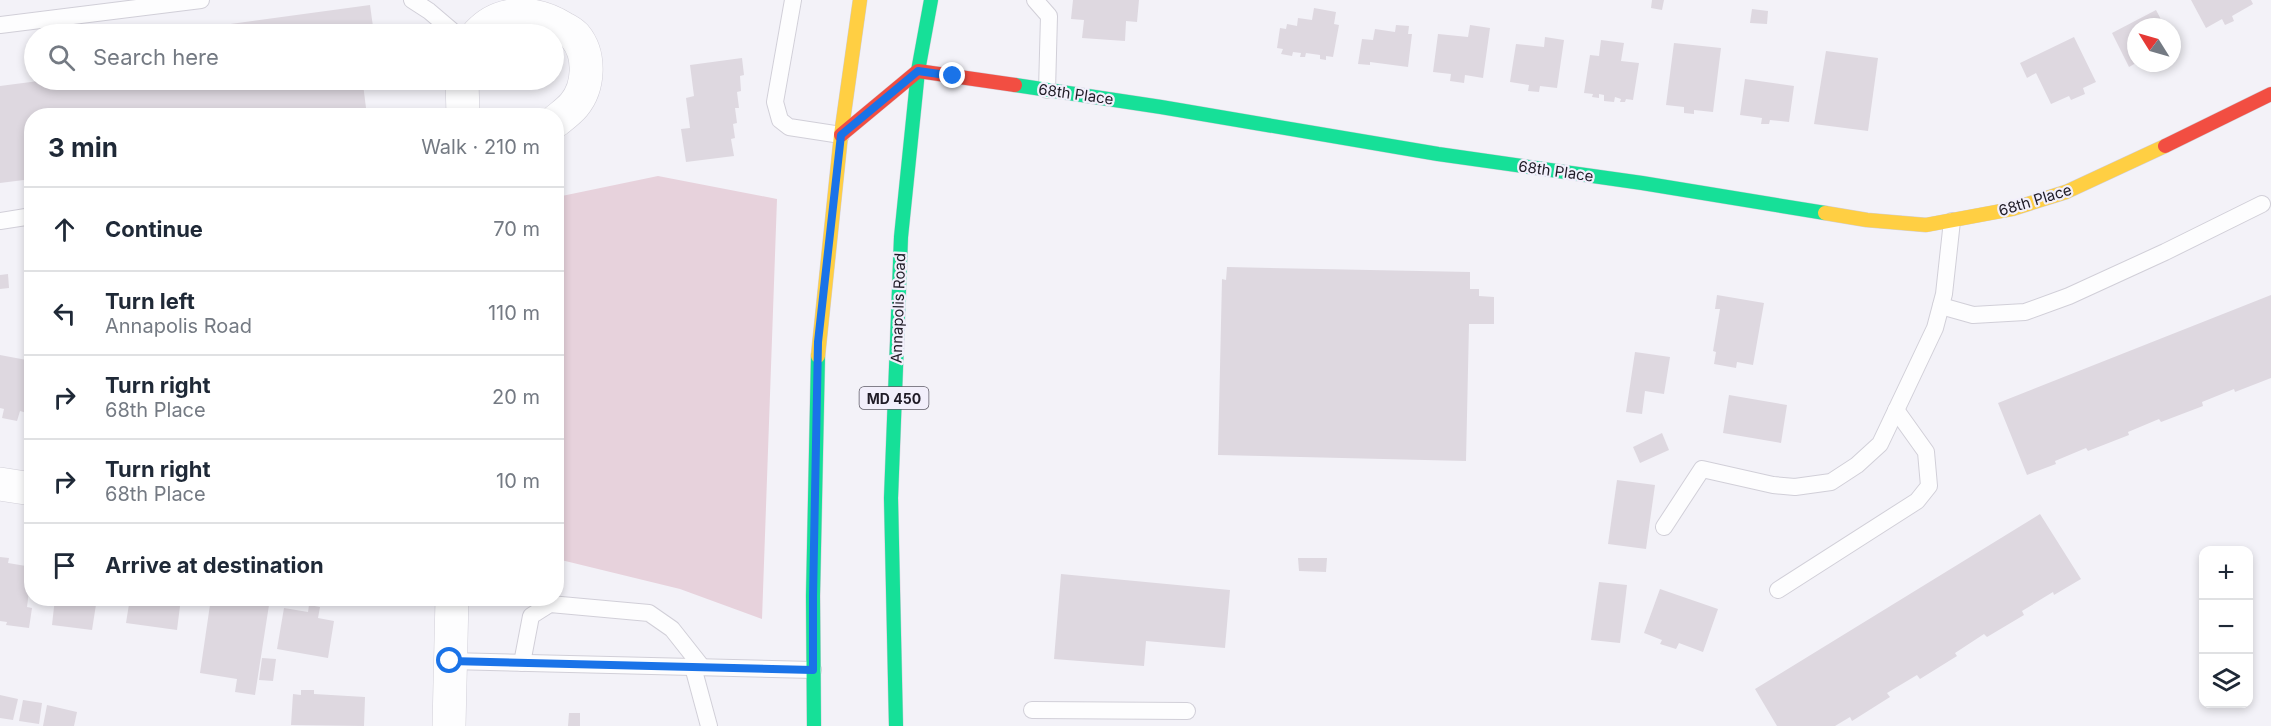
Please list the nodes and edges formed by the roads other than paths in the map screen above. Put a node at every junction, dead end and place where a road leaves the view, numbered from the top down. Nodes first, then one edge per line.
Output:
1 (201, 0) edge
2 (412, 0) edge
3 (793, 0) edge
4 (860, 0) edge
5 (931, 0) edge
6 (1035, 0) edge
7 (445, 24) edge
8 (492, 24) edge
9 (557, 24) edge
10 (0, 26) edge
11 (564, 28) edge
12 (918, 71) junction
13 (462, 90) edge
14 (1047, 90) junction
15 (2271, 94) edge
16 (463, 108) edge
17 (564, 114) edge
18 (841, 135) junction
19 (2262, 204) dead end
20 (24, 217) edge
21 (0, 221) edge
22 (1952, 221) junction
23 (1941, 306) junction
24 (1896, 410) junction
25 (0, 484) edge
26 (24, 488) edge
27 (1664, 527) dead end
28 (1778, 590) dead end
29 (564, 605) edge
30 (452, 606) edge
31 (547, 606) edge
32 (450, 661) junction
33 (522, 663) junction
34 (698, 667) junction
35 (813, 670) junction
36 (1032, 710) dead end
37 (1187, 711) dead end
38 (449, 726) edge
39 (709, 726) edge
40 (814, 726) edge
41 (896, 726) edge

1 - 10 lane
2 - 7 lane
3 - 18 lane
4 - 18 street
5 - 12 street, Annapolis Road / MD 450
6 - 14 lane
8 - 9 street
11 - 17 street
12 - 14 street, 68th Place
12 - 18 street
12 - 41 street, Annapolis Road / MD 450
13 - 16 street
14 - 22 street, 68th Place
15 - 22 street, 68th Place
18 - 35 street
19 - 23 lane
20 - 21 lane
22 - 23 lane
23 - 24 lane
24 - 27 lane
24 - 28 lane
25 - 26 street
29 - 34 lane
30 - 32 street
31 - 33 lane
32 - 33 lane
32 - 38 street
33 - 34 lane
34 - 35 lane
34 - 39 lane
35 - 40 street
36 - 37 lane

